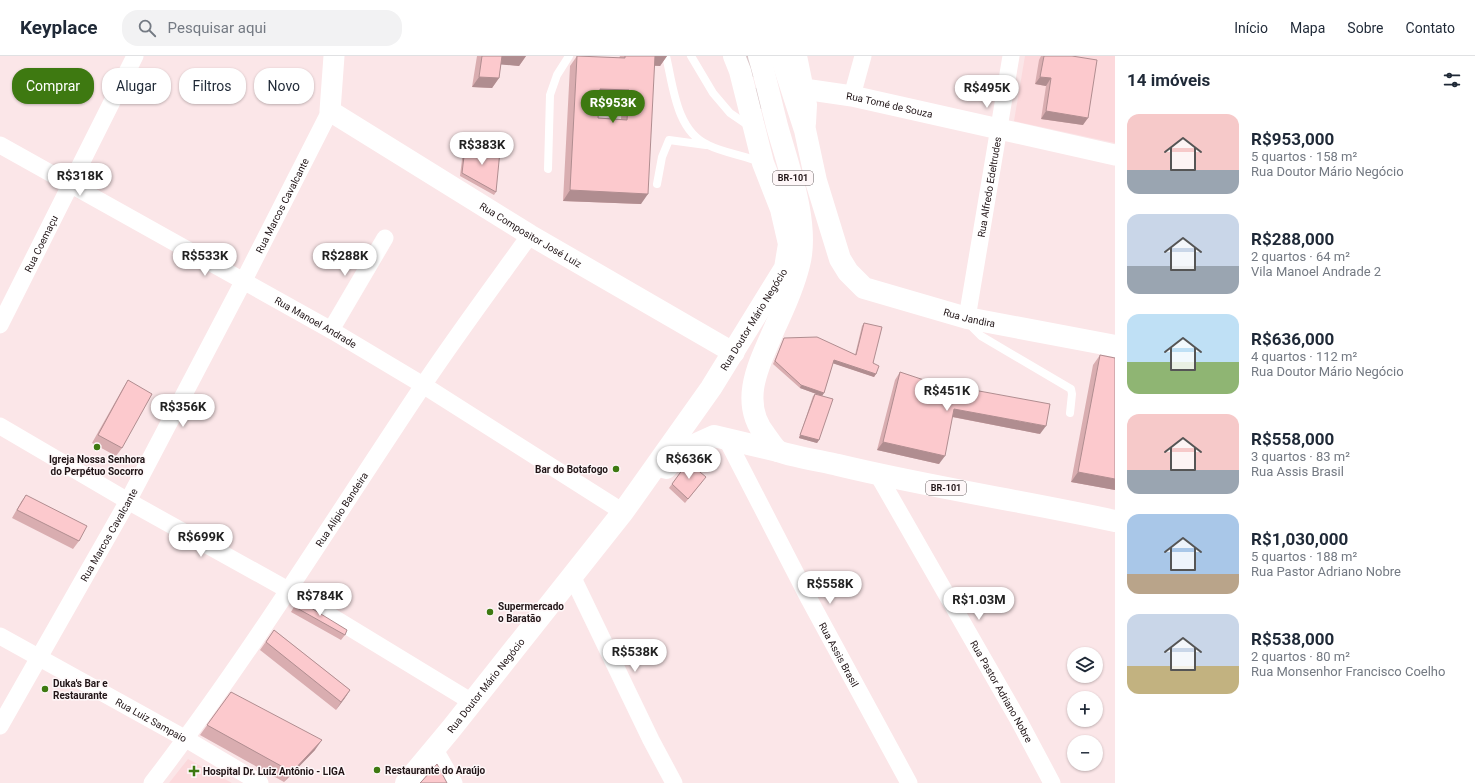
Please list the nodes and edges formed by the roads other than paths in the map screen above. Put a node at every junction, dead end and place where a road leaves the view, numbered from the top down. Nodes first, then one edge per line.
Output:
1 (135, 56) edge
2 (334, 56) edge
3 (569, 56) edge
4 (666, 56) edge
5 (691, 56) edge
6 (734, 56) edge
7 (760, 56) edge
8 (863, 56) edge
9 (1011, 56) edge
10 (782, 65) edge
11 (804, 89) junction
12 (852, 96) junction
13 (330, 111) junction
14 (761, 128) junction
15 (998, 129) junction
16 (805, 130) junction
17 (707, 145) junction
18 (0, 146) edge
19 (1115, 155) edge
20 (763, 163) junction
21 (548, 169) dead end
22 (657, 184) dead end
23 (70, 185) junction
24 (530, 235) junction
25 (385, 238) dead end
26 (802, 239) junction
27 (243, 282) junction
28 (967, 318) junction
29 (0, 325) edge
30 (331, 330) junction
31 (1115, 346) edge
32 (734, 353) junction
33 (423, 385) junction
34 (1070, 413) dead end
35 (0, 426) edge
36 (727, 440) junction
37 (778, 451) junction
38 (878, 475) junction
39 (128, 501) junction
40 (623, 512) junction
41 (1115, 521) edge
42 (572, 576) junction
43 (288, 590) junction
44 (0, 636) edge
45 (39, 658) junction
46 (472, 702) junction
47 (0, 726) edge
48 (186, 739) junction
49 (434, 748) junction
50 (152, 783) edge
51 (260, 783) edge
52 (406, 783) edge
53 (454, 783) edge
54 (674, 783) edge
55 (909, 783) edge
56 (1052, 783) edge

1 - 23 street, Rua Coemaçu
2 - 13 street, Rua Marcos Cavalcante
3 - 21 lane
4 - 17 lane
5 - 14 lane
6 - 14 main road, Rua Doutor Mário Negócio
7 - 10 main road, BR-101
8 - 12 street
9 - 15 street, Rua Alfredo Edeltrudes
10 - 11 main road
10 - 16 main road, BR-101
10 - 26 main road, Rua Doutor Mário Negócio / BR-101
11 - 12 street, Rua Tomé de Souza
11 - 16 main road
12 - 15 street, Rua Tomé de Souza
13 - 24 street, Rua Compositor José Luiz
13 - 27 street, Rua Marcos Cavalcante
14 - 20 main road, Rua Doutor Mário Negócio
14 - 26 main road
15 - 19 street, Rua Tomé de Souza
15 - 28 street, Rua Alfredo Edeltrudes
16 - 28 main road, Rua Jandira / BR-101
17 - 20 lane
17 - 22 lane
18 - 23 street, Rua Manoel Andrade
20 - 32 main road, Rua Doutor Mário Negócio
23 - 27 street, Rua Manoel Andrade
23 - 29 street, Rua Coemaçu
24 - 32 street, Rua Compositor José Luiz
24 - 33 street, Rua Alípio Bandeira
25 - 30 street
26 - 37 main road, Rua Doutor Mário Negócio / BR-101
27 - 30 street, Rua Manoel Andrade
27 - 39 street, Rua Marcos Cavalcante
28 - 31 main road, Rua Jandira / BR-101
28 - 34 lane
30 - 33 street, Rua Manoel Andrade
32 - 40 main road, Rua Doutor Mário Negócio
33 - 40 street, Rua Manoel Andrade
33 - 43 street, Rua Alípio Bandeira
35 - 39 street
36 - 37 main road, Rua Doutor Mário Negócio
36 - 40 main road, Rua Doutor Mário Negócio
36 - 55 street, Rua Assis Brasil
37 - 38 main road, BR-101
38 - 41 main road, BR-101
38 - 56 street, Rua Pastor Adriano Nobre
39 - 43 street
39 - 45 street, Rua Marcos Cavalcante
40 - 42 main road, Rua Doutor Mário Negócio
42 - 46 main road, Rua Doutor Mário Negócio
42 - 54 street
43 - 46 street
43 - 48 street, Rua Alípio Bandeira
44 - 45 street, Rua Luiz Sampaio
45 - 47 street, Rua Marcos Cavalcante
45 - 48 street, Rua Luiz Sampaio
46 - 49 main road, Rua Doutor Mário Negócio
48 - 50 street, Rua Alípio Bandeira
48 - 51 street, Rua Luiz Sampaio
49 - 52 main road, Rua Doutor Mário Negócio
49 - 53 street

